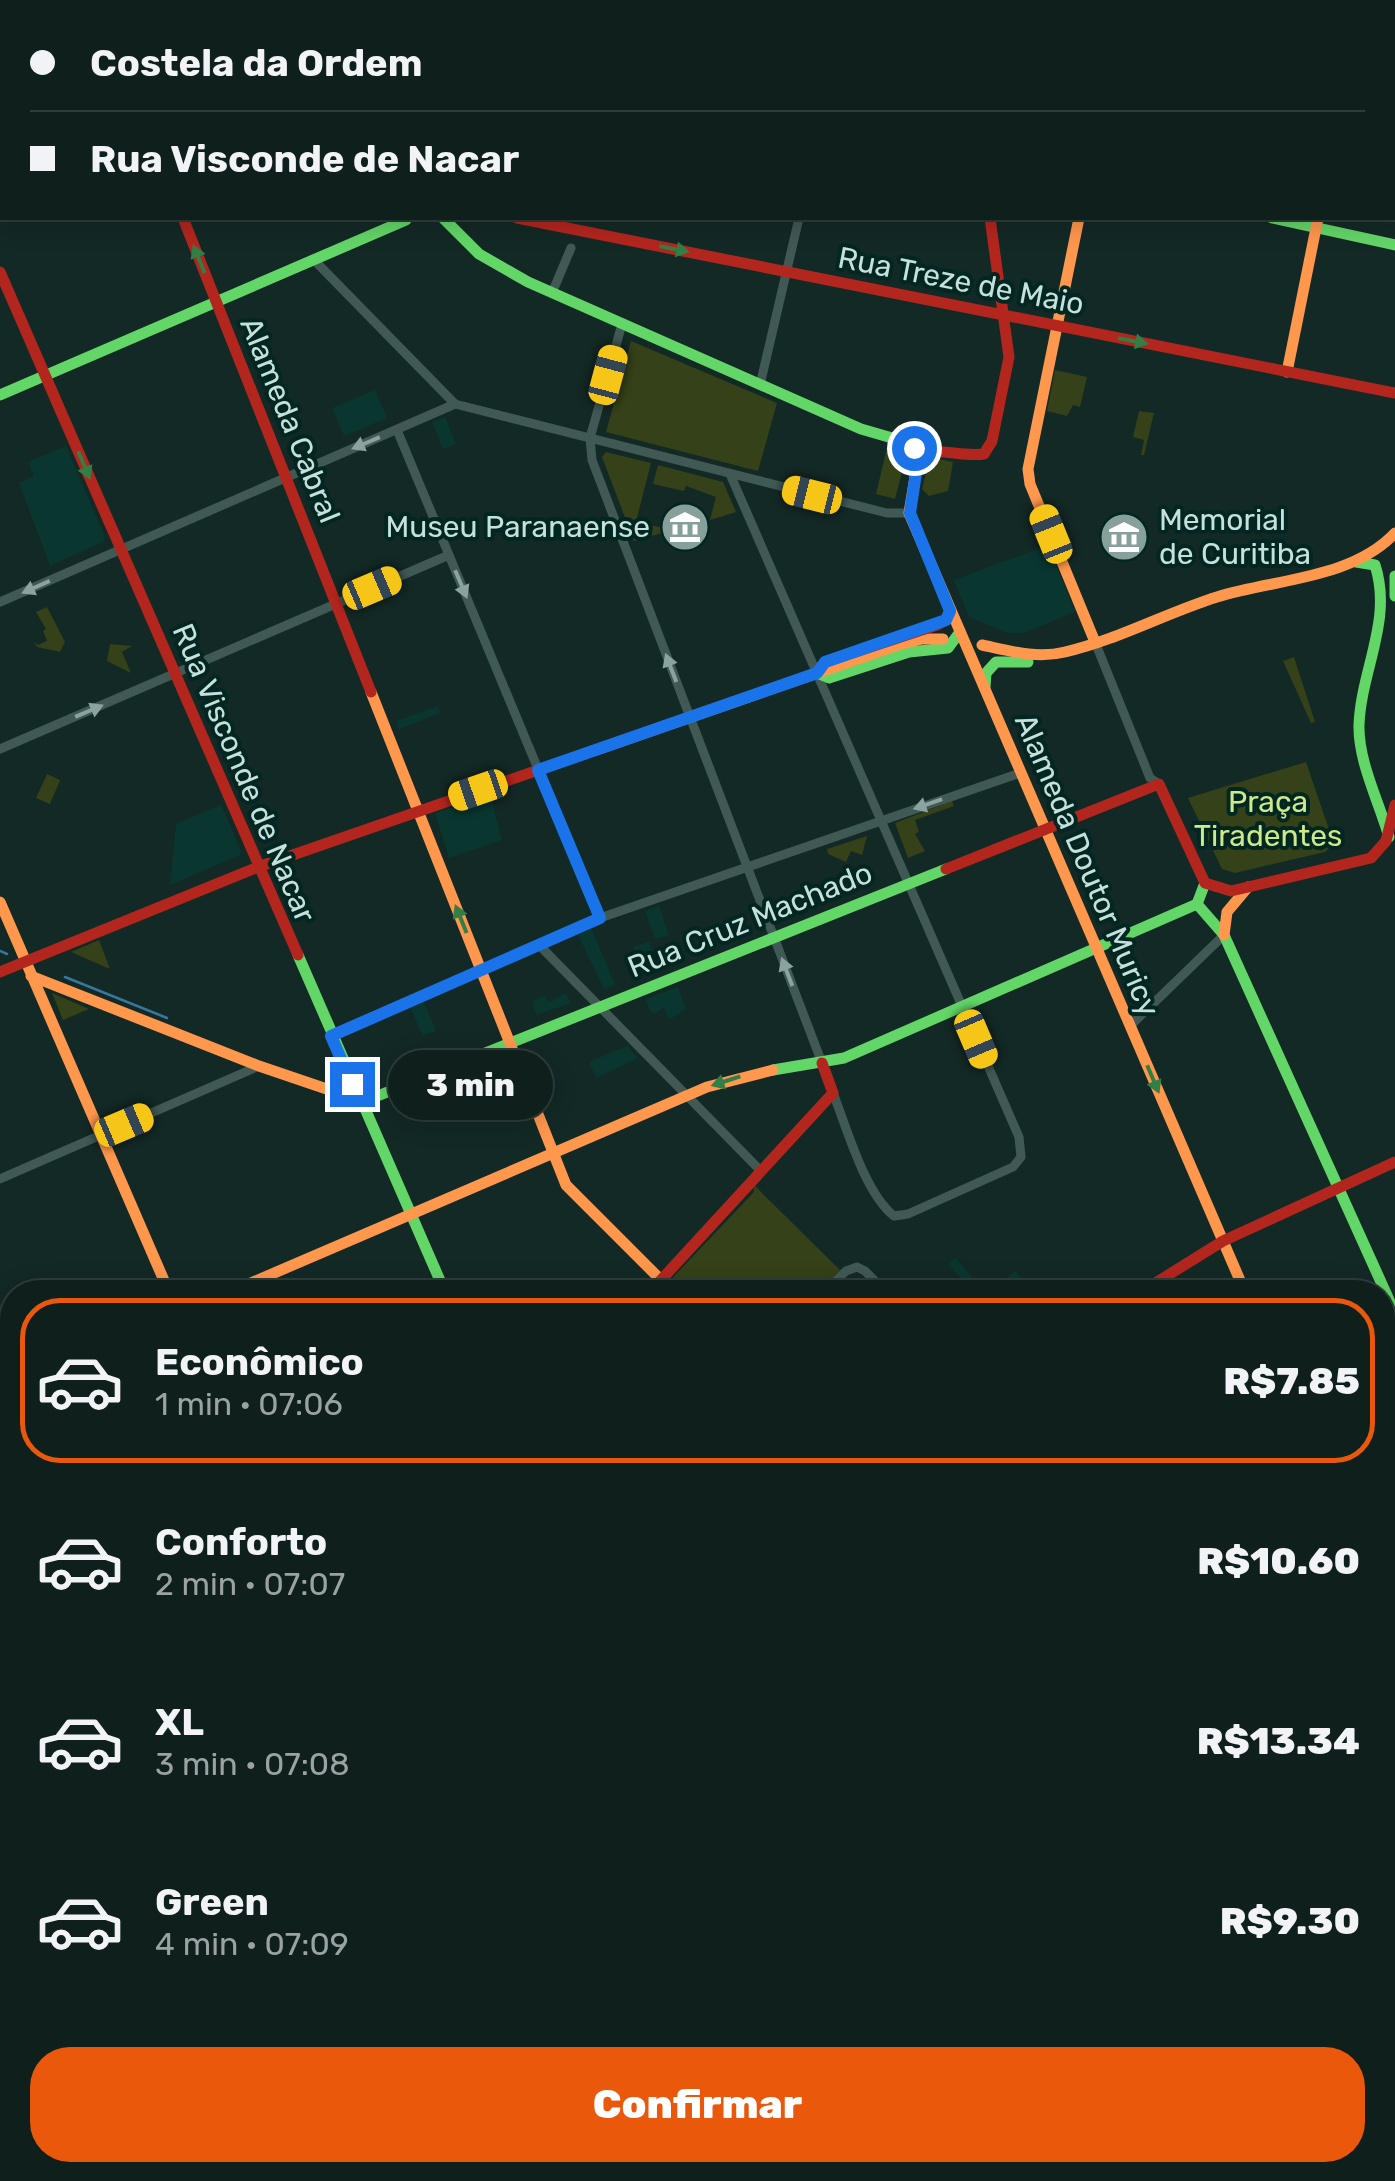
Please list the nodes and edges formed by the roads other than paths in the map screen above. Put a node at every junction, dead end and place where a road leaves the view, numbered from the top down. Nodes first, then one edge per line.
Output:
1 (184, 220) edge
2 (406, 220) edge
3 (445, 220) edge
4 (538, 220) edge
5 (798, 220) edge
6 (990, 220) edge
7 (1080, 220) edge
8 (1317, 222) edge
9 (581, 224) edge
10 (1395, 245) edge
11 (571, 248) dead end
12 (313, 259) junction
13 (0, 272) edge
14 (786, 272) junction
15 (552, 294) junction
16 (216, 301) junction
17 (1004, 315) junction
18 (622, 324) junction
19 (1057, 326) junction
20 (1287, 372) junction
21 (45, 376) junction
22 (760, 385) junction
23 (1395, 393) edge
24 (0, 395) edge
25 (456, 404) junction
26 (397, 430) junction
27 (590, 438) junction
28 (919, 453) junction
29 (730, 474) junction
30 (286, 478) junction
31 (910, 513) junction
32 (1395, 533) edge
33 (120, 550) junction
34 (449, 555) junction
35 (1356, 562) junction
36 (1395, 576) edge
37 (1395, 596) edge
38 (0, 602) edge
39 (336, 604) junction
40 (1395, 607) edge
41 (950, 611) junction
42 (1384, 616) junction
43 (960, 632) junction
44 (943, 639) dead end
45 (1095, 642) junction
46 (982, 645) dead end
47 (817, 673) junction
48 (174, 674) junction
49 (986, 693) junction
50 (690, 717) junction
51 (0, 749) edge
52 (538, 770) junction
53 (1020, 772) junction
54 (1159, 784) junction
55 (1395, 805) edge
56 (418, 811) junction
57 (881, 821) junction
58 (1044, 829) junction
59 (1392, 838) edge
60 (258, 867) junction
61 (747, 867) junction
62 (1205, 882) junction
63 (908, 884) junction
64 (1249, 886) junction
65 (0, 902) edge
66 (1197, 904) junction
67 (600, 918) junction
68 (1224, 935) junction
69 (774, 937) junction
70 (539, 945) junction
71 (1096, 948) junction
72 (26, 961) junction
73 (4, 966) edge
74 (481, 970) junction
75 (32, 976) junction
76 (600, 1007) junction
77 (962, 1007) junction
78 (1130, 1026) junction
79 (331, 1036) junction
80 (510, 1042) junction
81 (822, 1063) junction
82 (259, 1066) junction
83 (833, 1093) junction
84 (686, 1096) junction
85 (359, 1100) junction
86 (101, 1135) junction
87 (553, 1153) junction
88 (1395, 1162) edge
89 (760, 1171) junction
90 (0, 1179) edge
91 (1339, 1188) junction
92 (410, 1214) junction
93 (1222, 1240) junction
94 (164, 1280) edge
95 (258, 1280) edge
96 (440, 1280) edge
97 (661, 1280) joint
98 (837, 1280) edge
99 (874, 1280) edge
100 (1161, 1280) edge
101 (1240, 1280) edge
102 (1381, 1280) edge

16 -> 1 street, Alameda Cabral
2 - 12 street
3 - 15 street
4 - 9 street, Rua Treze de Maio
5 - 14 street
6 - 17 street
7 - 19 street
8 - 10 street
8 - 20 street
9 -> 14 street, Rua Treze de Maio
11 - 15 street
12 - 16 street
12 - 25 street
13 - 21 street, Rua Visconde de Nacar
14 - 17 street, Rua Treze de Maio
14 - 22 street
15 - 18 street
16 - 21 street
16 - 30 street, Alameda Cabral
17 - 19 street, Rua Treze de Maio
17 - 28 street
18 - 22 street
18 - 27 street
19 -> 20 street, Rua Treze de Maio
19 - 45 street
20 - 23 street, Rua Treze de Maio
21 - 24 street
21 -> 33 street, Rua Visconde de Nacar
22 - 28 street
25 - 26 street
25 - 27 street
26 -> 30 street
26 - 34 street
27 - 29 street
50 -> 27 street
28 - 31 street
29 - 31 street
29 - 47 street
30 - 33 street
30 - 39 street, Alameda Cabral
31 - 41 street, Alameda Doutor Muricy
32 - 35 street
33 -> 38 street
33 - 48 street, Rua Visconde de Nacar
34 - 39 street
34 -> 52 street
35 - 42 street
35 - 45 street
36 - 37 street
39 - 48 street
39 - 56 street, Alameda Cabral
40 - 42 street
41 - 43 street, Alameda Doutor Muricy
41 - 47 street
42 - 59 street
43 - 47 street
43 - 49 street, Alameda Doutor Muricy
44 - 47 street
45 - 46 street
45 - 49 street
45 - 54 street
47 - 50 street
47 - 57 street
51 -> 48 street
48 - 60 street, Rua Visconde de Nacar
49 - 53 street, Alameda Doutor Muricy
50 - 52 street
50 - 61 street
52 - 56 street
52 - 67 street
53 -> 57 street
53 - 58 street, Alameda Doutor Muricy
54 - 58 street, Rua Cruz Machado
54 - 62 street
55 - 59 street
56 - 60 street
74 -> 56 street, Alameda Cabral
57 - 61 street
57 - 63 street
58 - 63 street, Rua Cruz Machado
58 - 71 street, Alameda Doutor Muricy
59 - 64 street
60 - 72 street
60 - 79 street, Rua Visconde de Nacar
61 - 67 street
61 - 69 street
62 - 64 street
62 - 66 street
63 - 69 street, Rua Cruz Machado
63 - 77 street
64 - 68 street
65 - 72 street
66 - 68 street
66 - 71 street
67 - 70 street
68 - 78 street
68 - 91 street
69 - 76 street, Rua Cruz Machado
81 -> 69 street
70 - 74 street
70 - 76 street
71 - 77 street
71 - 78 street, Alameda Doutor Muricy
72 - 73 street
72 - 75 street
73 - 75 street
74 - 79 street
74 - 80 street, Alameda Cabral
75 - 82 street
75 - 86 street
76 - 80 street, Rua Cruz Machado
76 - 84 street
77 - 81 street
77 - 83 street
78 -> 93 street, Alameda Doutor Muricy
79 - 85 street, Rua Visconde de Nacar
80 - 85 street, Rua Cruz Machado
80 - 87 street, Alameda Cabral
81 - 83 street
81 -> 84 street
82 - 85 street
82 - 86 street
83 - 89 street
84 - 87 street
84 - 89 street
85 - 92 street, Rua Visconde de Nacar
86 - 90 street
86 - 94 street
87 - 92 street
87 - 97 street, Alameda Cabral
88 - 91 street
89 - 97 street
91 - 93 street
91 - 102 street
92 - 95 street
92 - 96 street, Rua Visconde de Nacar
93 - 100 street
93 - 101 street, Alameda Doutor Muricy
98 - 99 street

